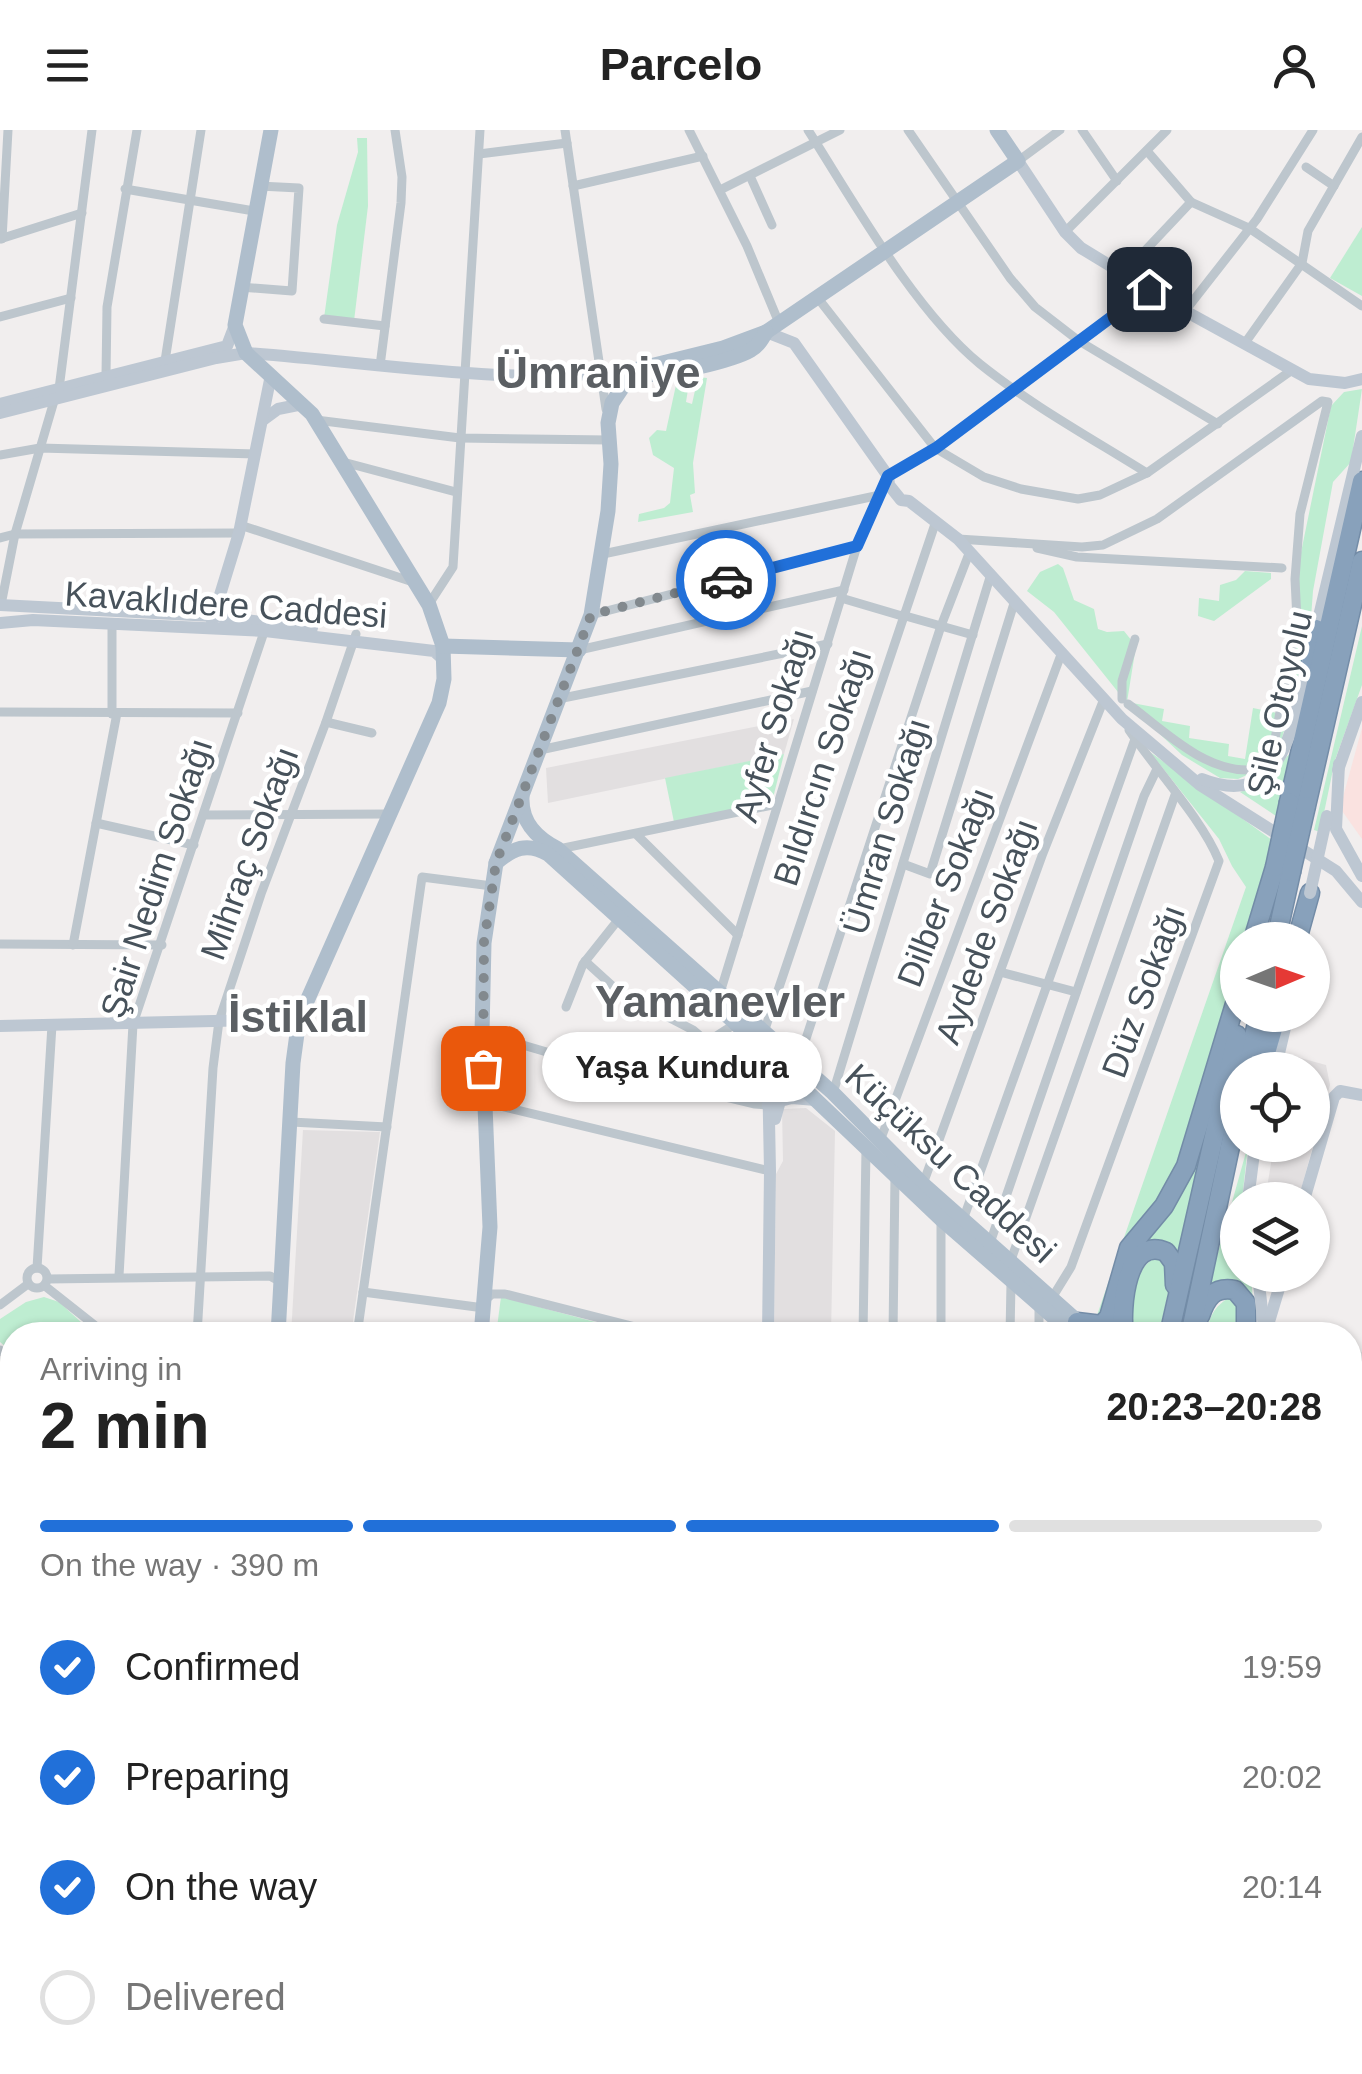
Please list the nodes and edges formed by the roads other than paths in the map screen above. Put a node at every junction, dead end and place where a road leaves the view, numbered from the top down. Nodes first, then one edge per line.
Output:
1 (8, 130) edge
2 (92, 130) edge
3 (137, 130) edge
4 (202, 130) edge
5 (271, 130) edge
6 (395, 130) edge
7 (480, 130) edge
8 (565, 130) edge
9 (690, 130) edge
10 (808, 130) edge
11 (840, 130) edge
12 (908, 130) edge
13 (998, 130) edge
14 (1060, 130) edge
15 (1082, 130) edge
16 (1168, 130) edge
17 (1313, 130) edge
18 (1156, 134) edge
19 (1362, 137) edge
20 (567, 143) junction
21 (816, 144) junction
22 (1147, 151) junction
23 (3, 153) edge
24 (479, 154) junction
25 (703, 156) junction
26 (1018, 161) junction
27 (1306, 167) dead end
28 (750, 176) junction
29 (1117, 180) junction
30 (259, 186) junction
31 (573, 186) junction
32 (1334, 186) junction
33 (125, 189) junction
34 (720, 190) junction
35 (188, 200) junction
36 (957, 201) junction
37 (1191, 202) junction
38 (254, 211) junction
39 (82, 213) junction
40 (772, 225) dead end
41 (1250, 228) junction
42 (1065, 232) junction
43 (1, 239) edge
44 (886, 250) junction
45 (1302, 263) junction
46 (1123, 274) junction
47 (240, 287) junction
48 (1149, 289) junction
49 (817, 297) junction
50 (71, 298) junction
51 (1362, 306) edge
52 (1185, 311) junction
53 (0, 317) edge
54 (324, 319) dead end
55 (235, 325) junction
56 (385, 326) junction
57 (772, 328) junction
58 (1079, 342) junction
59 (1244, 343) junction
60 (246, 353) junction
61 (165, 362) junction
62 (380, 366) junction
63 (634, 370) junction
64 (1292, 370) junction
65 (466, 373) junction
66 (602, 374) junction
67 (106, 376) junction
68 (271, 376) junction
69 (1362, 379) edge
70 (1014, 389) junction
71 (56, 395) junction
72 (0, 404) edge
73 (303, 404) junction
74 (0, 414) edge
75 (263, 420) junction
76 (316, 420) junction
77 (1218, 424) junction
78 (608, 431) junction
79 (1362, 436) edge
80 (460, 438) junction
81 (40, 448) junction
82 (936, 448) junction
83 (256, 454) junction
84 (0, 455) edge
85 (342, 462) junction
86 (1147, 473) junction
87 (888, 476) junction
88 (1362, 481) edge
89 (456, 492) junction
90 (880, 494) junction
91 (936, 521) junction
92 (240, 529) junction
93 (14, 534) junction
94 (0, 538) edge
95 (958, 539) junction
96 (1015, 543) junction
97 (857, 546) junction
98 (970, 552) junction
99 (603, 554) junction
100 (1362, 561) edge
101 (1282, 568) dead end
102 (991, 574) junction
103 (415, 583) junction
104 (842, 594) junction
105 (1015, 600) junction
106 (429, 605) junction
107 (0, 612) edge
108 (591, 615) junction
109 (902, 615) junction
110 (212, 622) junction
111 (112, 623) junction
112 (266, 626) junction
113 (941, 626) junction
114 (1316, 629) junction
115 (973, 635) junction
116 (355, 638) junction
117 (1135, 638) dead end
118 (828, 644) junction
119 (580, 650) junction
120 (1062, 652) junction
121 (444, 653) junction
122 (812, 691) junction
123 (558, 699) junction
124 (1104, 699) junction
125 (1361, 709) edge
126 (0, 712) edge
127 (238, 712) junction
128 (115, 714) junction
129 (1122, 719) junction
130 (326, 722) junction
131 (372, 733) dead end
132 (1135, 739) junction
133 (540, 750) junction
134 (1339, 764) junction
135 (1156, 771) junction
136 (1185, 772) junction
137 (524, 786) junction
138 (1175, 795) junction
139 (777, 804) junction
140 (1298, 804) junction
141 (290, 814) junction
142 (388, 814) junction
143 (204, 815) junction
144 (96, 823) junction
145 (636, 834) junction
146 (194, 845) junction
147 (558, 850) junction
148 (496, 863) junction
149 (903, 864) junction
150 (1283, 869) junction
151 (1362, 876) edge
152 (492, 886) junction
153 (1310, 893) joint
154 (1362, 902) edge
155 (618, 920) junction
156 (1263, 922) edge
157 (1278, 922) edge
158 (1304, 922) edge
159 (738, 935) junction
160 (0, 944) edge
161 (73, 945) junction
162 (162, 945) junction
163 (585, 962) junction
164 (1000, 972) junction
165 (1046, 986) junction
166 (1076, 992) junction
167 (716, 998) junction
168 (566, 1008) dead end
169 (299, 1019) junction
170 (219, 1021) junction
171 (133, 1024) junction
172 (735, 1024) junction
173 (0, 1026) edge
174 (52, 1026) junction
175 (764, 1032) junction
176 (1227, 1032) edge
177 (1238, 1032) edge
178 (482, 1033) junction
179 (763, 1050) junction
180 (791, 1064) junction
181 (834, 1093) junction
182 (1362, 1094) edge
183 (768, 1099) junction
184 (814, 1100) junction
185 (484, 1102) junction
186 (291, 1122) junction
187 (387, 1127) junction
188 (873, 1145) junction
189 (1226, 1162) edge
190 (1235, 1162) edge
191 (770, 1171) junction
192 (896, 1176) junction
193 (1309, 1182) edge
194 (923, 1184) junction
195 (940, 1219) junction
196 (963, 1220) junction
197 (987, 1248) junction
198 (1011, 1260) junction
199 (1204, 1262) junction
200 (37, 1268) junction
201 (118, 1276) junction
202 (200, 1276) junction
203 (1012, 1278) junction
204 (46, 1282) junction
205 (281, 1282) junction
206 (28, 1284) junction
207 (364, 1292) junction
208 (1260, 1292) edge
209 (1277, 1292) edge
210 (1045, 1300) junction
211 (485, 1304) junction
212 (0, 1305) edge
213 (1174, 1313) junction
214 (92, 1322) edge
215 (198, 1322) edge
216 (279, 1322) edge
217 (359, 1322) edge
218 (483, 1322) edge
219 (616, 1322) edge
220 (768, 1322) edge
221 (863, 1322) edge
222 (893, 1322) edge
223 (941, 1322) edge
224 (1010, 1322) edge
225 (1041, 1322) edge
226 (1064, 1322) edge
227 (1105, 1322) edge
228 (1123, 1322) edge
229 (1172, 1322) edge
230 (1194, 1322) edge
231 (1198, 1322) edge
232 (1246, 1322) edge
233 (1263, 1322) edge
234 (1269, 1322) edge
235 (0, 1742) edge
236 (0, 1750) edge

1 - 23 street
2 - 39 street
3 - 33 street
4 - 35 street
5 - 30 main road
6 - 56 street
7 - 24 street
8 - 20 street
9 - 25 street
10 - 21 street
11 - 21 street
12 - 36 street
13 - 26 main road
14 - 26 street
15 - 29 street
16 - 18 street
17 - 41 street
18 - 22 street
19 - 32 street
20 - 24 street
20 - 31 street
21 - 28 street
21 - 44 street
22 - 29 street
22 - 37 street
23 - 43 street
24 - 65 street
25 - 31 street
25 - 34 street
26 - 36 main road
26 - 42 main road
27 - 32 street
28 - 34 street
28 - 40 street
29 - 42 street
30 - 38 main road
30 - 47 street
31 - 66 street
32 - 45 street
33 - 35 street
33 - 67 street
34 - 57 street
35 - 38 street
35 - 61 street
36 - 44 main road
36 - 58 street
37 - 41 street
37 - 46 street
38 - 47 main road
39 - 43 street
39 - 50 street
41 - 45 street
41 - 52 street
42 - 46 main road
44 - 49 main road
44 - 70 street
45 - 51 street
45 - 59 street
46 - 48 main road
47 - 55 main road
48 - 52 main road
48 - 58 street
49 - 57 main road
49 - 82 street
50 - 53 street
50 - 71 street
52 - 59 main road
54 - 56 street
55 - 60 main road
55 - 61 main road
56 - 62 street
57 - 63 main road
57 - 87 main road
58 - 70 street
58 - 77 street
59 - 64 main road
60 - 62 main road
60 - 68 main road
60 - 71 main road
61 - 67 main road
62 - 65 main road
63 - 66 main road
63 - 78 main road
64 - 69 main road
64 - 77 street
65 - 66 main road
65 - 80 street
66 - 78 street
67 - 71 main road
68 - 73 main road
68 - 75 main road
70 - 82 street
70 - 86 street
71 - 72 main road
71 - 74 main road
71 - 81 street
73 - 75 main road
73 - 76 main road
75 - 83 main road
76 - 80 street
76 - 85 main road
77 - 86 street
78 - 80 street
78 - 99 main road
79 - 114 main road
80 - 89 street
81 - 83 street
81 - 84 street
81 - 93 street
82 - 86 street
82 - 87 street
83 - 92 main road
85 - 89 street
85 - 103 main road
87 - 90 street, Ayfer Sokağı
87 - 91 main road
88 - 140 highway, Şile Otoyolu
89 - 106 street
90 - 97 street, Ayfer Sokağı
90 - 99 street
91 - 95 main road
91 - 109 street, Bıldırcın Sokağı
92 - 93 street
92 - 103 street
92 - 110 main road
93 - 94 street
93 - 107 street
95 - 96 street
95 - 98 main road
96 - 101 street
96 - 117 street
97 - 104 street, Ayfer Sokağı
97 - 108 street
98 - 102 main road
98 - 113 street
99 - 108 main road
100 - 140 highway, Şile Otoyolu
102 - 105 main road
102 - 115 street, Ümran Sokağı
103 - 106 main road
104 - 109 street
104 - 118 street, Ayfer Sokağı
104 - 119 street
105 - 120 main road
105 - 149 street
106 - 121 main road
107 - 110 main road, Kavaklıdere Caddesi
107 - 111 main road, Kavaklıdere Caddesi
108 - 119 main road
109 - 113 street
109 - 175 street, Bıldırcın Sokağı
110 - 111 main road, Kavaklıdere Caddesi
110 - 112 main road, Kavaklıdere Caddesi
111 - 128 street
112 - 116 main road, Kavaklıdere Caddesi
112 - 127 street, Şair Nedim Sokağı
113 - 115 street
113 - 180 street
114 - 136 main road
114 - 140 highway
115 - 149 street, Ümran Sokağı
116 - 121 main road, Kavaklıdere Caddesi
116 - 130 street, Mihraç Sokağı
118 - 122 street, Ayfer Sokağı
118 - 123 street
119 - 121 main road
119 - 123 main road
120 - 124 main road
120 - 188 street, Dilber Sokağı
121 - 142 main road
122 - 133 street
122 - 139 street, Ayfer Sokağı
123 - 133 main road
124 - 129 main road
124 - 164 street, Aydede Sokağı
125 - 134 main road
126 - 128 street
127 - 128 street
127 - 143 street, Şair Nedim Sokağı
128 - 144 street
129 - 132 street, Düz Sokağı
129 - 136 main road
130 - 131 street
130 - 141 street, Mihraç Sokağı
132 - 135 street, Düz Sokağı
132 - 165 street
133 - 137 main road
134 - 151 main road
134 - 153 main road, bridge
135 - 138 street, Düz Sokağı
135 - 166 street
136 - 154 main road
137 - 147 main road, Küçüksu Caddesi
137 - 148 main road
138 - 198 street
138 - 210 street, Düz Sokağı
139 - 145 street
139 - 159 street, Ayfer Sokağı
140 - 150 highway, Şile Otoyolu, bridge
141 - 142 street
141 - 143 street
141 - 170 street, Mihraç Sokağı
142 - 169 main road
143 - 146 street, Şair Nedim Sokağı
144 - 146 street
144 - 161 street
145 - 147 street
145 - 159 street
146 - 162 street, Şair Nedim Sokağı
147 - 167 main road, Küçüksu Caddesi
148 - 152 main road
148 - 155 main road, Küçüksu Caddesi
149 - 181 street, Ümran Sokağı
150 - 156 highway, Şile Otoyolu
150 - 157 highway, Şile Otoyolu
152 - 178 main road
152 - 187 street
153 - 158 highway
155 - 163 street
155 - 167 main road, Küçüksu Caddesi
159 - 167 street, Ayfer Sokağı
160 - 161 street
161 - 162 street
162 - 171 street, Şair Nedim Sokağı
163 - 168 street
163 - 172 street
164 - 165 street
164 - 194 street, Aydede Sokağı
165 - 166 street
165 - 196 street
166 - 197 street
167 - 172 main road, Küçüksu Caddesi
167 - 175 main road, Küçüksu Caddesi
169 - 170 main road
169 - 186 main road
170 - 171 main road
170 - 202 street, Mihraç Sokağı
171 - 174 main road
171 - 201 street, Şair Nedim Sokağı
172 - 179 main road, Küçüksu Caddesi
173 - 174 main road
174 - 200 street
175 - 180 main road, Küçüksu Caddesi
176 - 227 highway
177 - 213 highway
178 - 183 street
178 - 185 main road
179 - 180 main road, Küçüksu Caddesi
179 - 183 main road
180 - 181 main road, Küçüksu Caddesi
180 - 183 main road
180 - 184 main road, Küçüksu Caddesi
181 - 188 main road, Küçüksu Caddesi
182 - 193 main road
183 - 191 main road
184 - 188 main road, Küçüksu Caddesi
184 - 191 main road
185 - 191 street
185 - 211 main road
186 - 187 street
186 - 205 main road
187 - 207 street
188 - 192 main road, Küçüksu Caddesi
188 - 194 main road, Küçüksu Caddesi
188 - 221 street, Dilber Sokağı
189 - 199 highway
190 - 199 highway
191 - 220 main road
192 - 195 main road, Küçüksu Caddesi
192 - 222 street
194 - 196 main road, Küçüksu Caddesi
195 - 197 main road, Küçüksu Caddesi
195 - 223 street
196 - 197 main road, Küçüksu Caddesi
197 - 198 main road, Küçüksu Caddesi
197 - 203 main road, Küçüksu Caddesi
198 - 210 main road, Küçüksu Caddesi
199 - 230 highway
200 - 204 street
200 - 206 street
201 - 202 street
201 - 204 street
202 - 205 street
202 - 215 street, Mihraç Sokağı
203 - 210 main road, Küçüksu Caddesi
203 - 224 street
204 - 206 street
204 - 214 street
205 - 216 main road
206 - 212 street
207 - 211 street
207 - 217 street
208 - 233 main road
209 - 234 main road
210 - 225 street
210 - 226 main road, Küçüksu Caddesi
211 - 218 main road
211 - 219 street
213 - 228 highway
213 - 229 highway
231 - 232 highway
235 - 236 street

